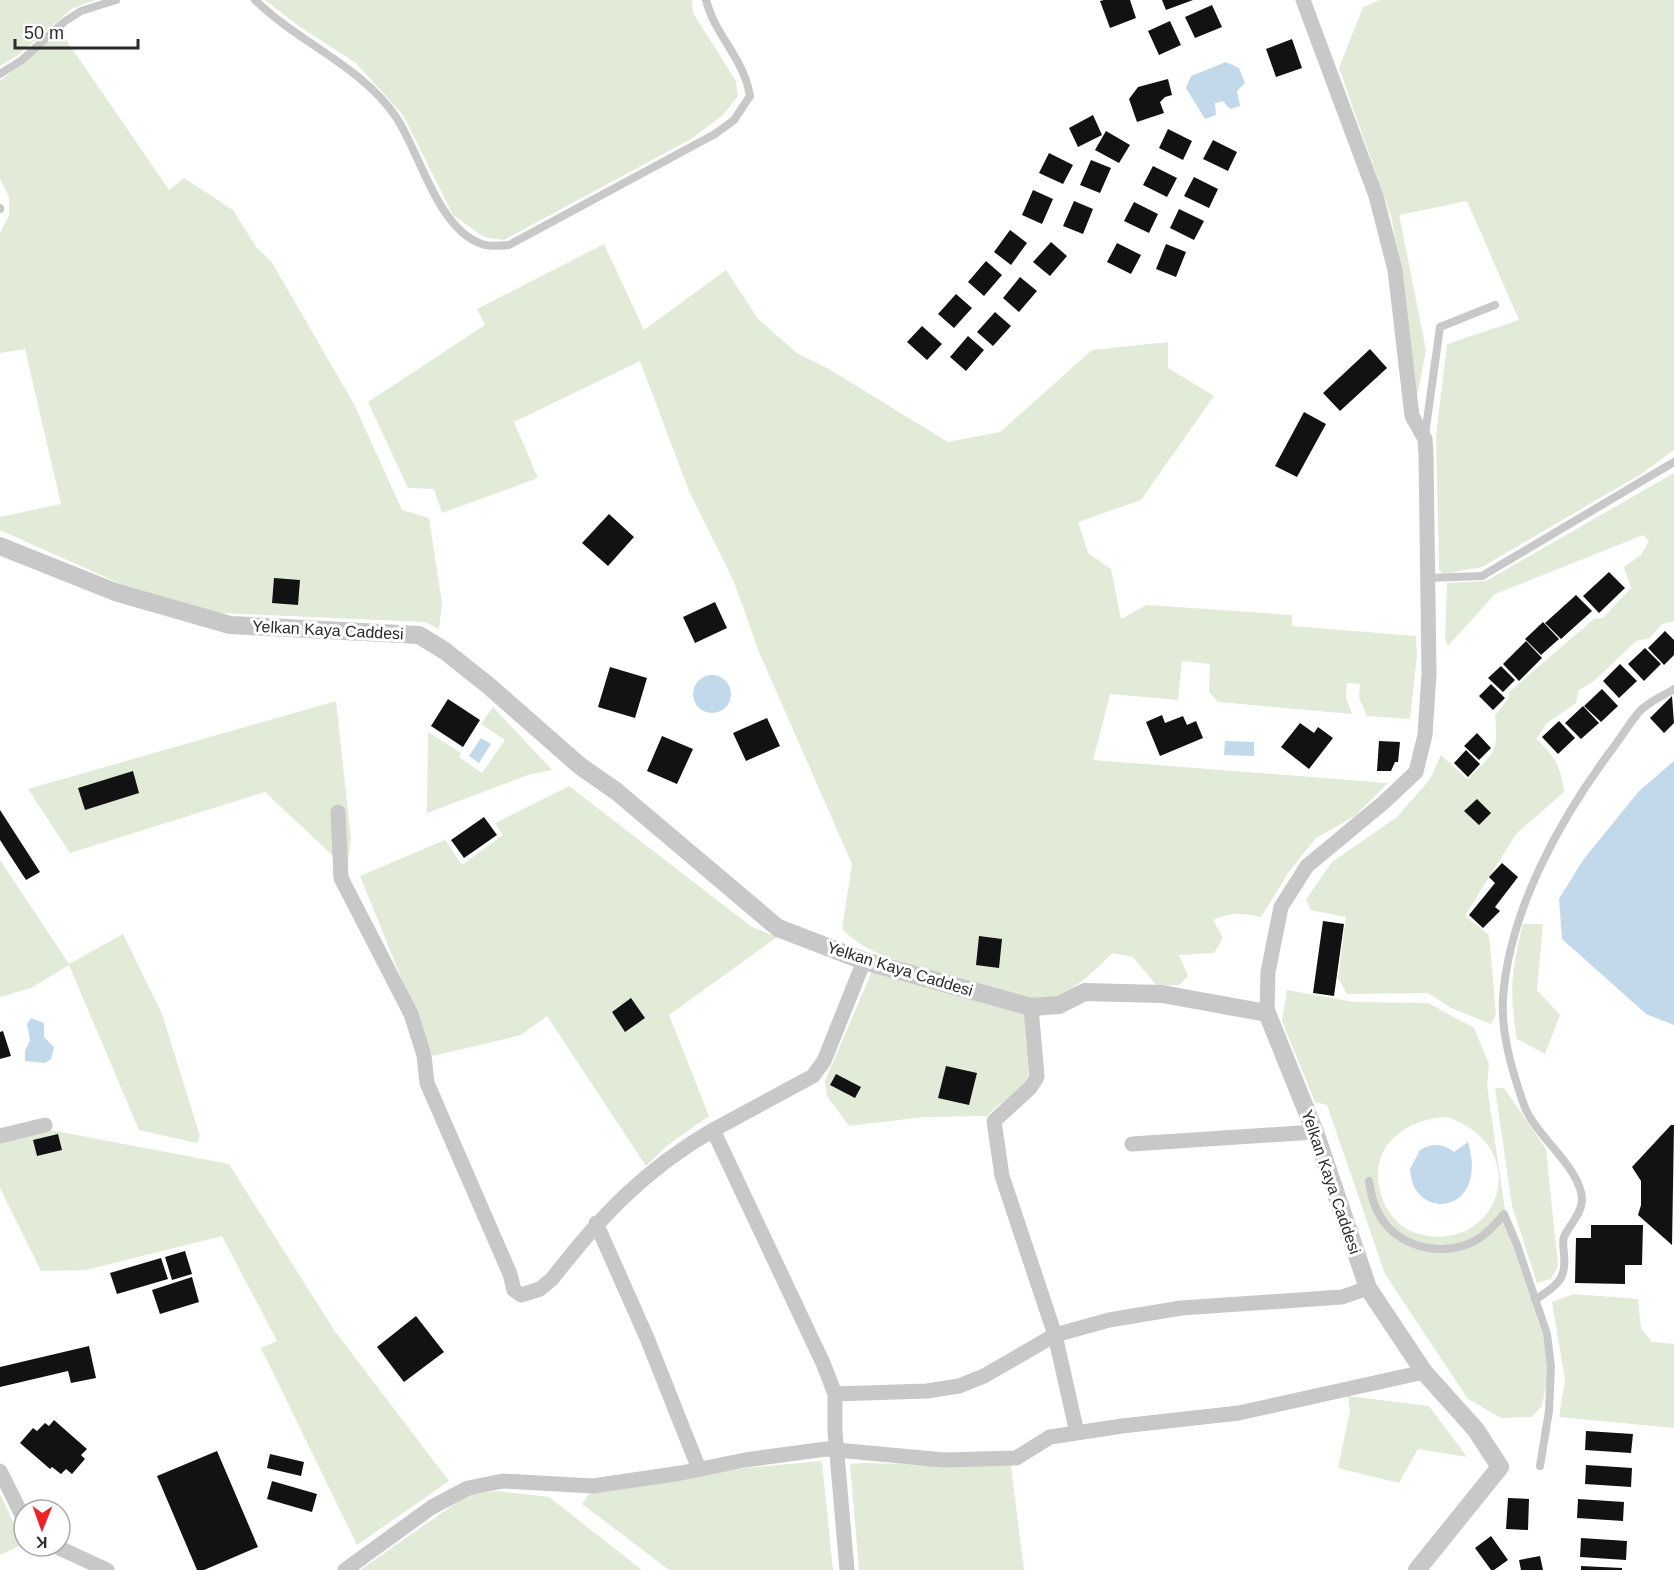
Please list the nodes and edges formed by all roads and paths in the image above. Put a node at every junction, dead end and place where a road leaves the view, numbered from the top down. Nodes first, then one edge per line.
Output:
1 (116, 0) edge
2 (255, 0) edge
3 (706, 0) edge
4 (1303, 0) edge
5 (0, 72) edge
6 (1495, 304) dead end
7 (1425, 440) junction
8 (1674, 462) edge
9 (0, 546) edge
10 (1428, 578) junction
11 (1674, 689) edge
12 (338, 812) dead end
13 (864, 961) junction
14 (1031, 1007) junction
15 (1267, 1013) junction
16 (45, 1125) dead end
17 (713, 1130) junction
18 (1315, 1132) junction
19 (0, 1136) edge
20 (1132, 1144) dead end
21 (1369, 1181) dead end
22 (596, 1223) junction
23 (1368, 1288) junction
24 (1535, 1300) junction
25 (1055, 1335) junction
26 (1424, 1372) junction
27 (835, 1394) junction
28 (1077, 1433) junction
29 (836, 1451) junction
30 (1540, 1466) dead end
31 (699, 1469) junction
32 (0, 1471) edge
33 (14, 1498) edge
34 (72, 1554) edge
35 (107, 1570) edge
36 (345, 1570) edge
37 (848, 1570) edge
38 (1417, 1570) edge

1 - 5 lane
2 - 3 lane
4 - 7 street
6 - 7 lane
7 - 10 street
8 - 10 lane
9 - 13 street, Yelkan Kaya Caddesi
10 - 15 street
11 - 24 lane
12 - 22 street
13 - 14 street, Yelkan Kaya Caddesi
13 - 17 street
14 - 15 street, Yelkan Kaya Caddesi
14 - 25 street
15 - 18 street, Yelkan Kaya Caddesi
16 - 19 street
17 - 22 street
17 - 27 street
18 - 20 street
18 - 23 street, Yelkan Kaya Caddesi
21 - 24 lane
22 - 31 street
23 - 25 street
23 - 26 street, Yelkan Kaya Caddesi
24 - 30 lane
25 - 27 street
25 - 28 street
26 - 28 street
26 - 38 street, Yelkan Kaya Caddesi
27 - 29 street
28 - 29 street
29 - 31 street
29 - 37 street
31 - 36 street
32 - 33 street
34 - 35 street

